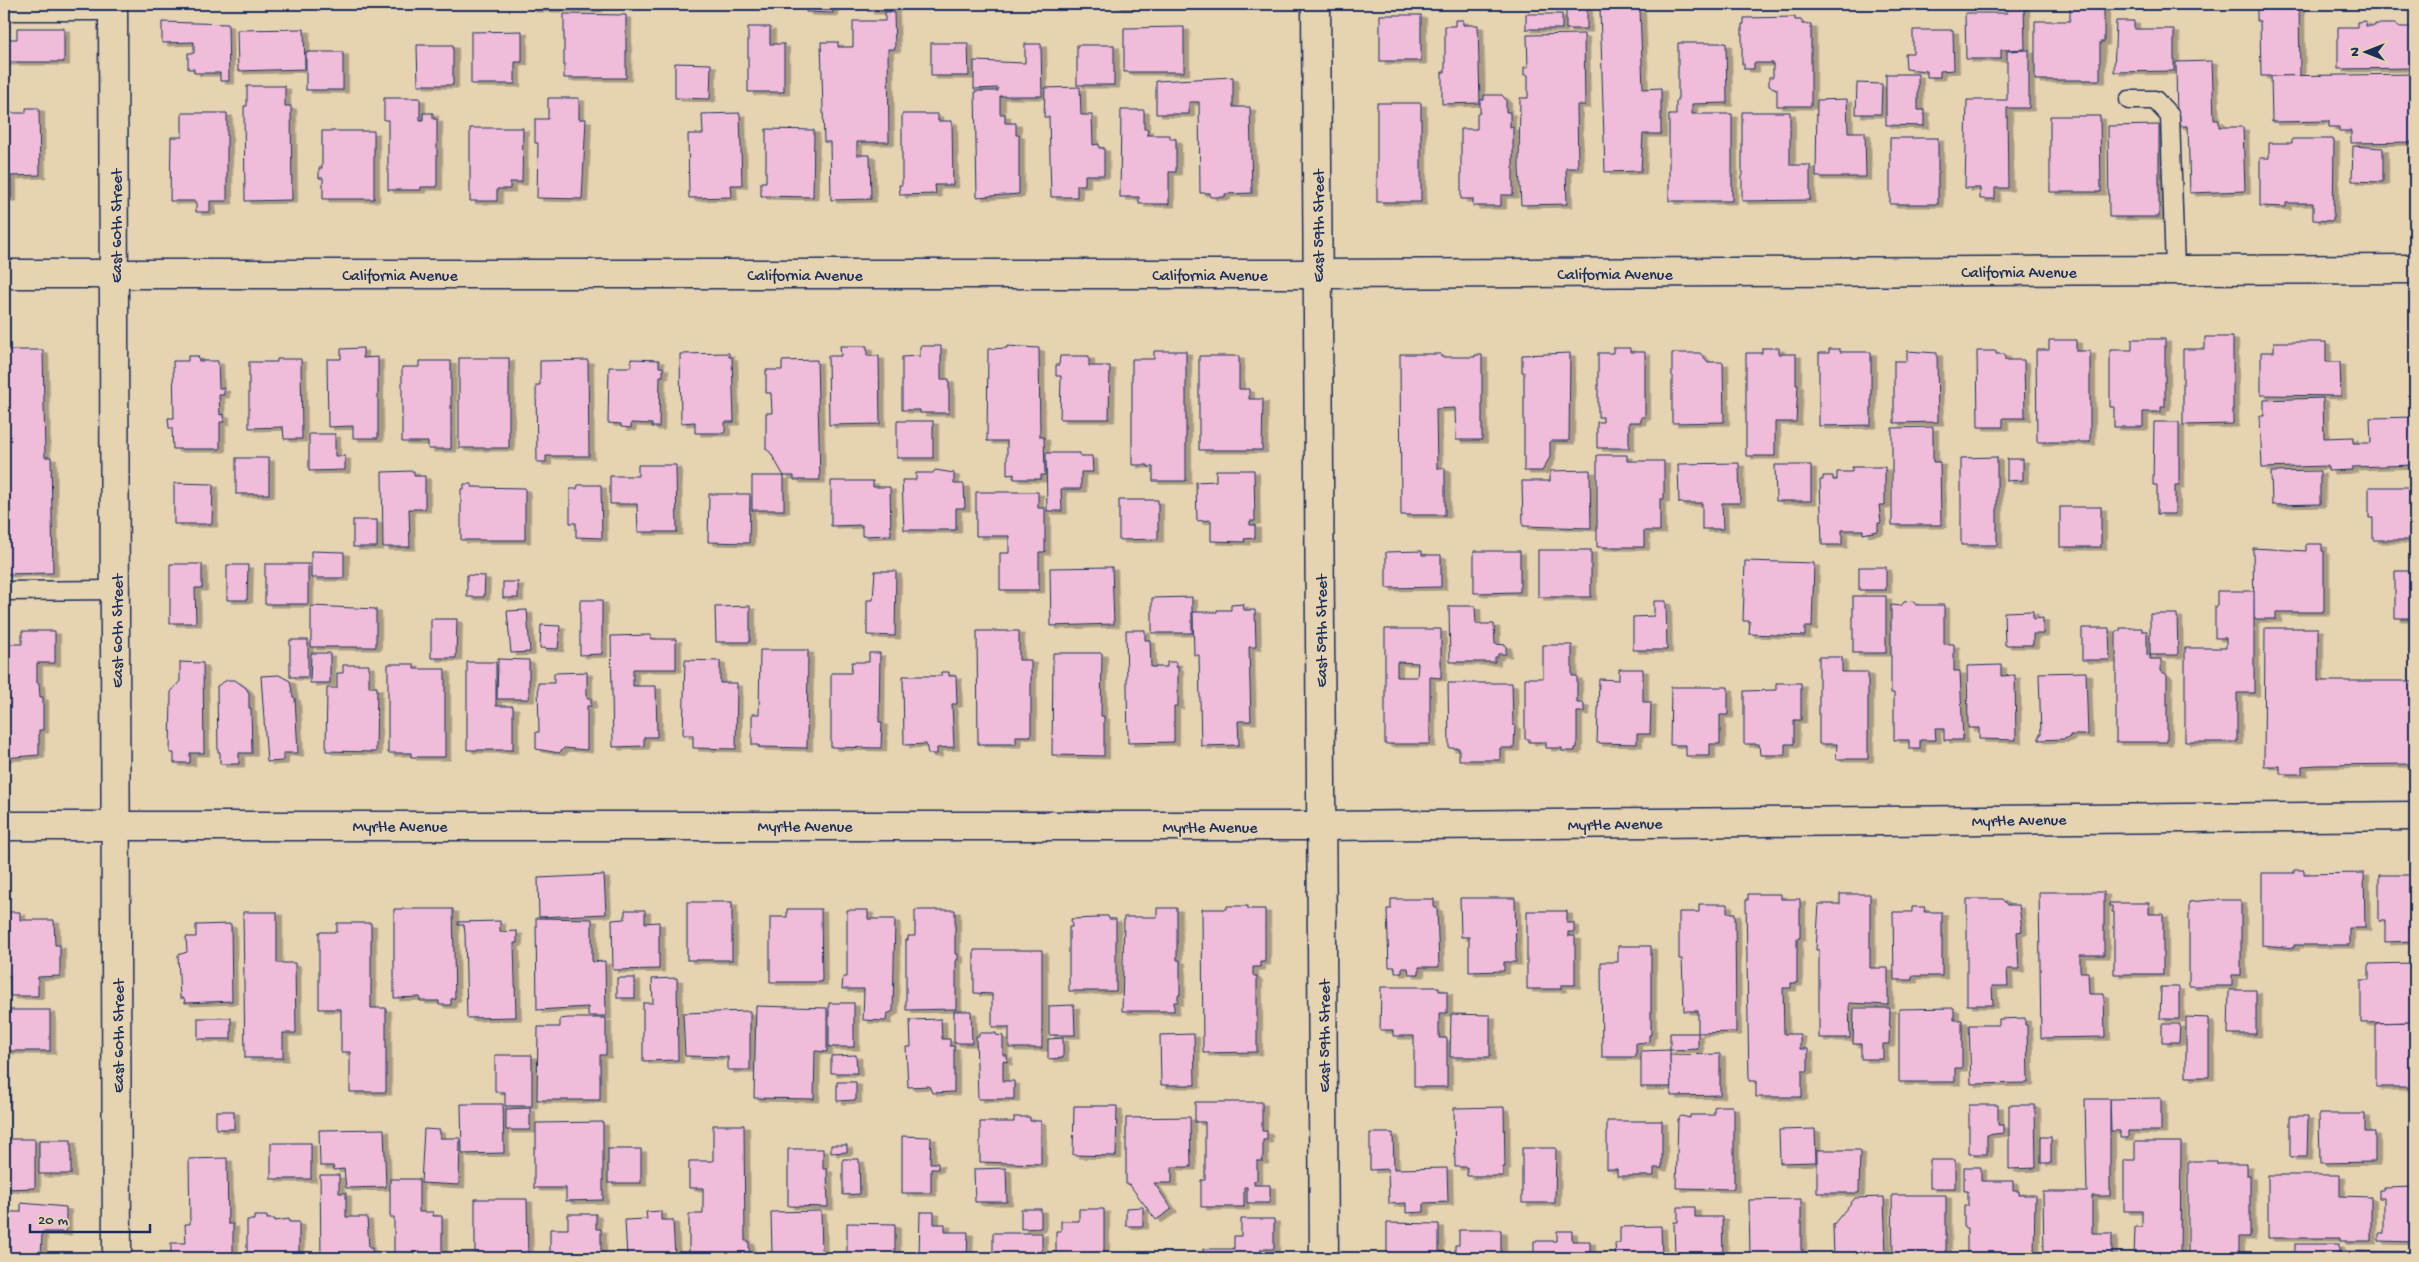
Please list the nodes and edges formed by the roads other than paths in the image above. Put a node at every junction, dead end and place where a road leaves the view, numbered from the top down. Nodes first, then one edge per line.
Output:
1 (1316, 4) edge
2 (113, 7) edge
3 (4, 11) edge
4 (2129, 100) dead end
5 (2415, 269) edge
6 (2175, 270) junction
7 (4, 274) edge
8 (115, 274) junction
9 (1318, 274) junction
10 (116, 590) junction
11 (4, 592) edge
12 (2415, 816) edge
13 (116, 825) junction
14 (4, 826) edge
15 (1322, 826) junction
16 (117, 1258) edge
17 (1324, 1258) edge

1 - 9 street, East 59th Street
2 - 3 lane
2 - 8 street, East 60th Street
4 - 6 lane
5 - 6 street, California Avenue
6 - 9 street, California Avenue
7 - 8 street, California Avenue
8 - 9 street, California Avenue
8 - 10 street, East 60th Street
9 - 15 street, East 59th Street
10 - 11 lane
10 - 13 street, East 60th Street
12 - 15 street, Myrtle Avenue
13 - 14 street, Myrtle Avenue
13 - 15 street, Myrtle Avenue
13 - 16 street, East 60th Street
15 - 17 street, East 59th Street

